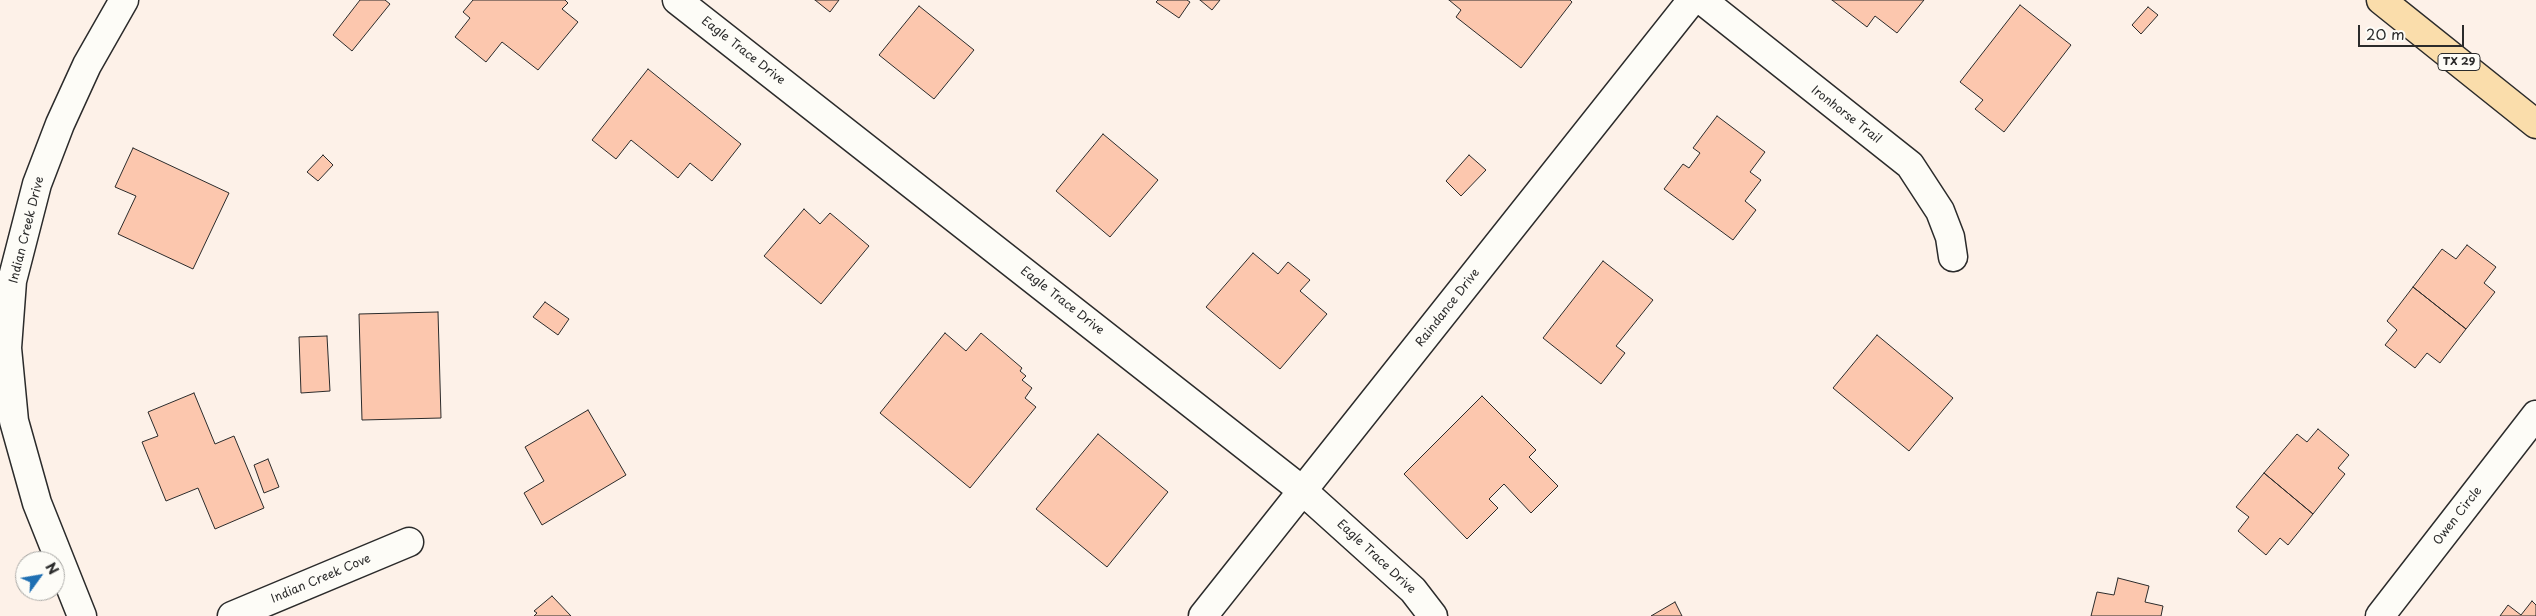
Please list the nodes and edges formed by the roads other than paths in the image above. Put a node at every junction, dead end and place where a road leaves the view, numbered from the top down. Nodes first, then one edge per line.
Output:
1 (124, 0) edge
2 (678, 0) edge
3 (1692, 0) edge
4 (1702, 0) edge
5 (2381, 0) edge
6 (2536, 124) edge
7 (1953, 257) dead end
8 (6, 278) edge
9 (2536, 415) edge
10 (1303, 491) junction
11 (409, 542) dead end
12 (82, 616) edge
13 (232, 616) edge
14 (1203, 616) edge
15 (1433, 616) edge
16 (2380, 616) edge

1 - 8 street, Indian Creek Drive
2 - 10 street, Eagle Trace Drive
3 - 10 street, Raindance Drive
4 - 7 street, Ironhorse Trail
5 - 6 main road, TX 29
8 - 12 street, Indian Creek Drive
9 - 16 street, Owen Circle
10 - 14 street, Raindance Drive
10 - 15 street, Eagle Trace Drive
11 - 13 street, Indian Creek Cove

